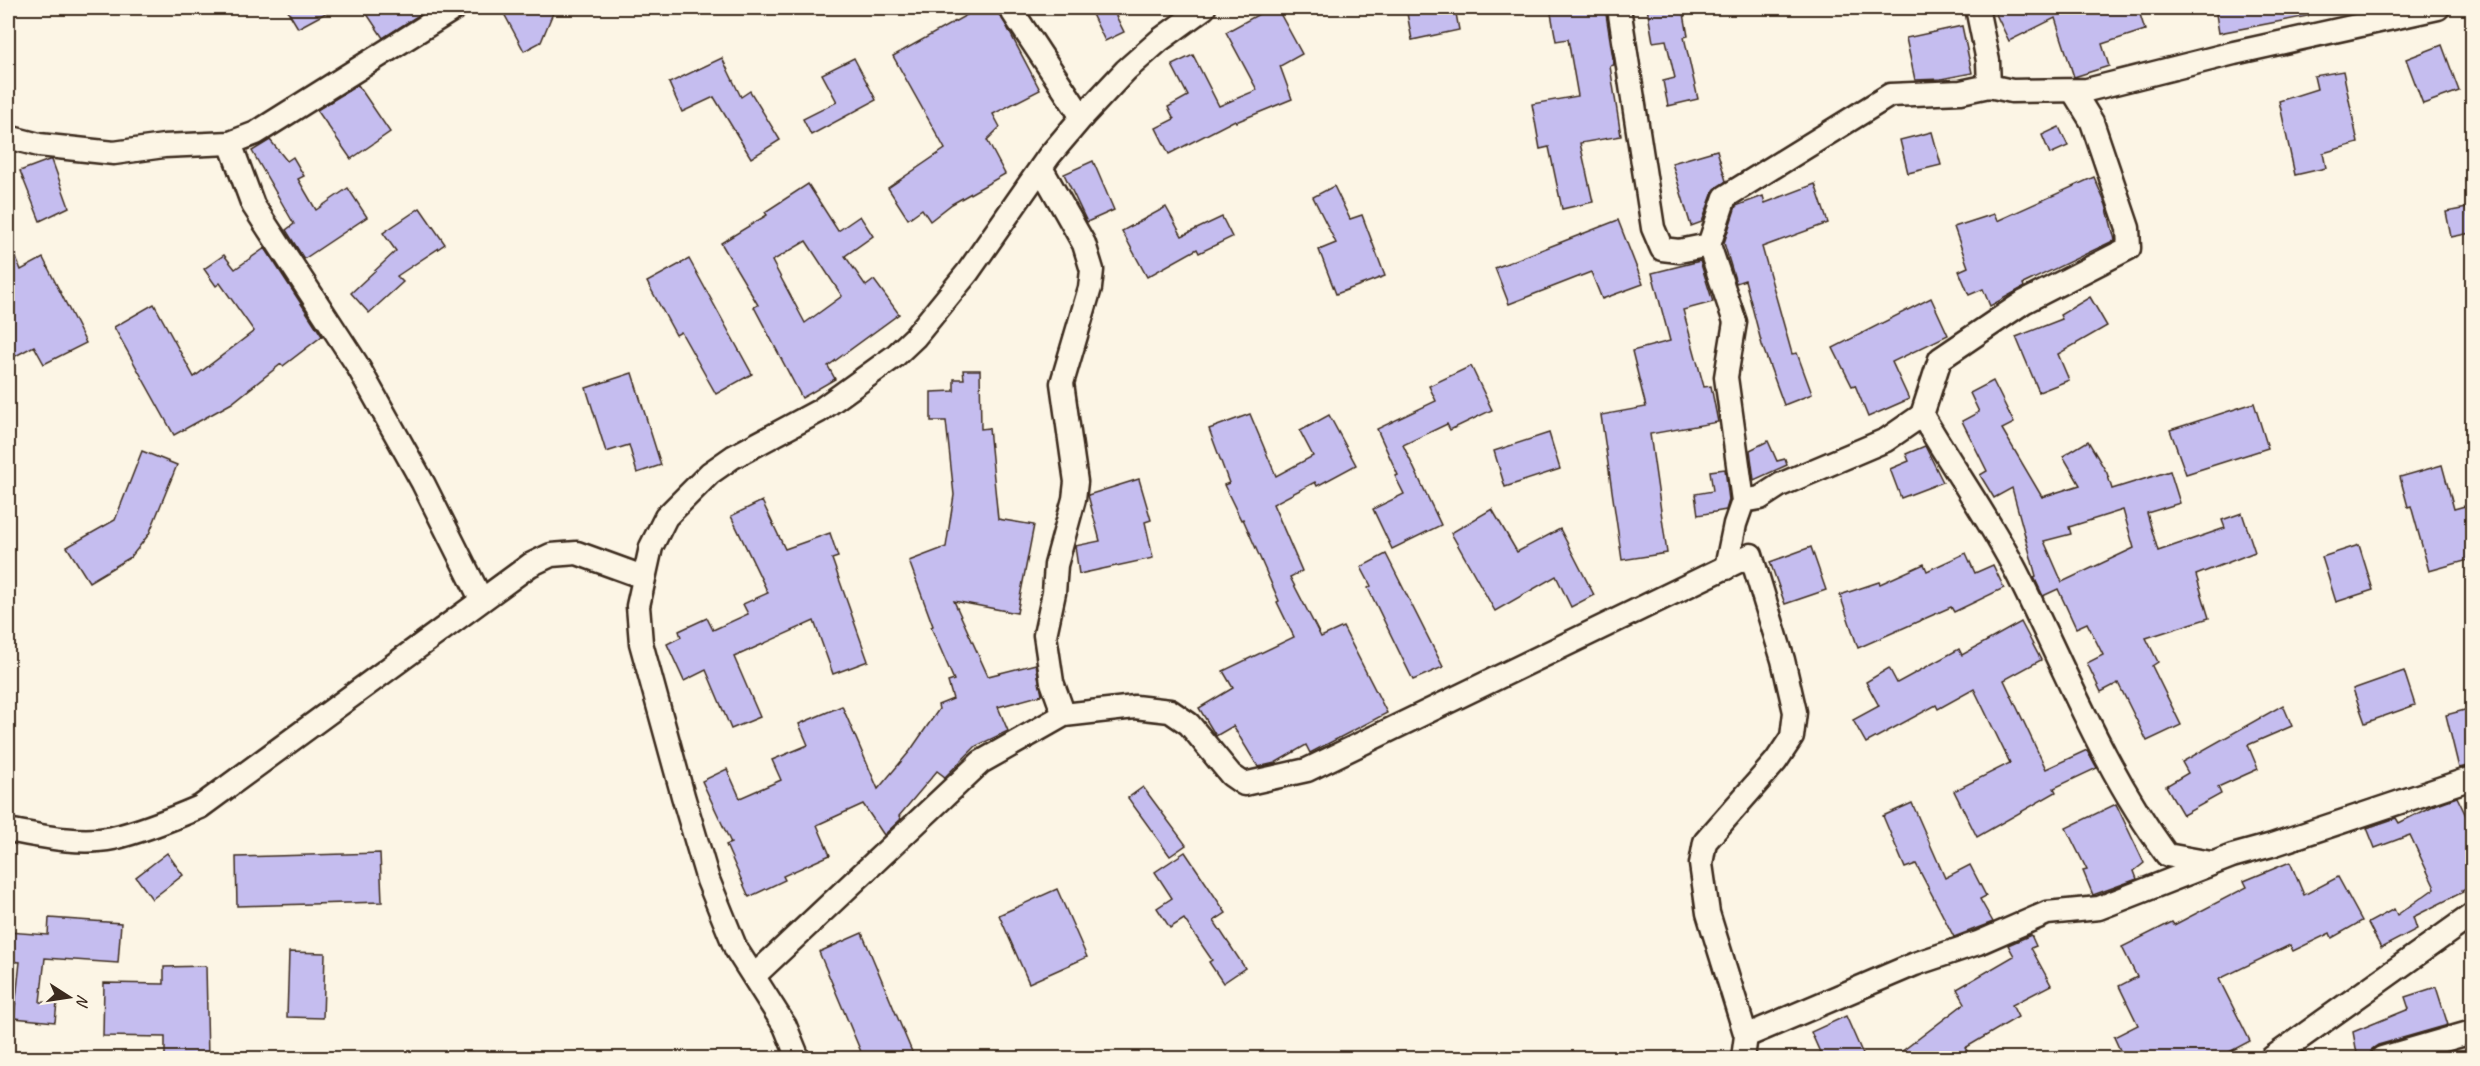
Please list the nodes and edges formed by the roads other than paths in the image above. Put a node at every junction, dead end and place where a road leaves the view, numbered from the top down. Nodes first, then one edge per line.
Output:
1 (455, 8) edge
2 (1010, 8) edge
3 (1204, 8) edge
4 (1619, 8) edge
5 (1977, 8) edge
6 (2438, 8) edge
7 (1989, 86) junction
8 (2073, 91) junction
9 (1082, 117) junction
10 (8, 137) edge
11 (230, 143) junction
12 (1041, 168) junction
13 (1708, 245) junction
14 (1922, 415) junction
15 (1743, 501) junction
16 (1726, 568) junction
17 (643, 577) junction
18 (481, 599) junction
19 (1064, 715) junction
20 (2472, 778) edge
21 (8, 831) edge
22 (2211, 863) junction
23 (2472, 915) edge
24 (755, 975) junction
25 (2472, 1032) edge
26 (1744, 1048) edge
27 (798, 1059) edge
28 (2272, 1059) edge
29 (2382, 1059) edge

1 - 11 street
2 - 9 street
3 - 9 street
4 - 13 street
5 - 7 street
6 - 8 street
7 - 8 street
7 - 13 street
8 - 14 street
9 - 12 street
10 - 11 street
11 - 18 street
12 - 17 street
12 - 19 street
13 - 15 street
14 - 15 street
14 - 22 street
15 - 16 street
16 - 19 street
16 - 26 street
17 - 18 street
17 - 24 street
18 - 21 street
19 - 24 street
20 - 22 street
22 - 26 street
23 - 28 street
24 - 27 street
25 - 29 street

